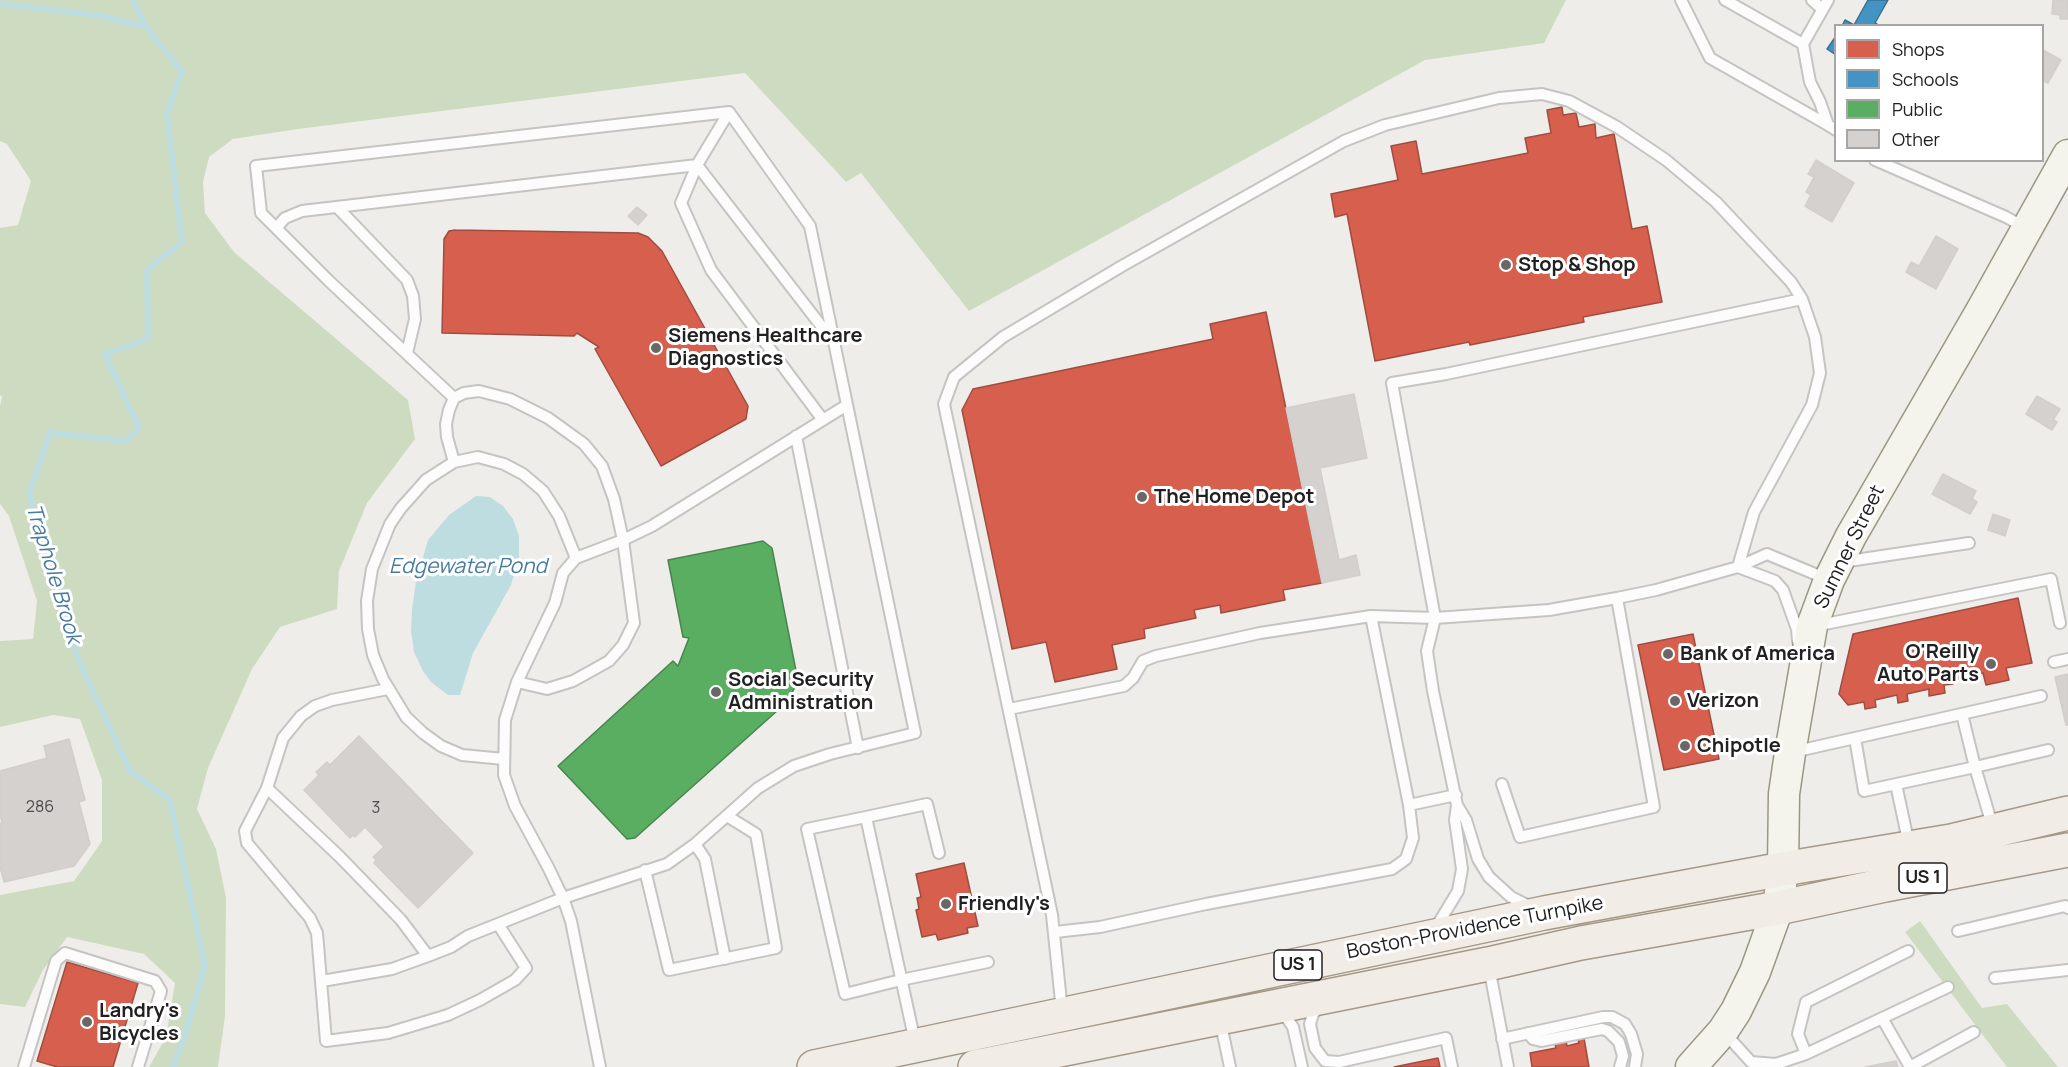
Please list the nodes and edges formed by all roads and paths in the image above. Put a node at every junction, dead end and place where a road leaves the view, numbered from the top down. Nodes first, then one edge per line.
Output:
1 (1681, 0) edge
2 (1725, 0) edge
3 (1812, 0) edge
4 (1825, 5) edge
5 (1803, 44) junction
6 (729, 112) junction
7 (1832, 127) edge
8 (2068, 155) edge
9 (1880, 162) edge
10 (697, 165) junction
11 (336, 207) junction
12 (276, 228) junction
13 (2027, 229) junction
14 (1802, 299) junction
15 (834, 342) junction
16 (407, 353) junction
17 (454, 398) junction
18 (847, 405) junction
19 (822, 420) junction
20 (796, 436) junction
21 (454, 462) junction
22 (623, 540) junction
23 (1969, 543) dead end
24 (576, 558) junction
25 (1738, 567) junction
26 (1833, 571) junction
27 (1617, 598) junction
28 (1371, 616) junction
29 (1435, 618) junction
30 (2060, 623) dead end
31 (1812, 626) junction
32 (2068, 659) edge
33 (2054, 663) dead end
34 (1803, 677) junction
35 (517, 682) junction
36 (388, 689) junction
37 (2041, 696) dead end
38 (1009, 709) junction
39 (1962, 714) junction
40 (1855, 738) junction
41 (858, 748) junction
42 (2048, 750) dead end
43 (1790, 753) junction
44 (504, 759) junction
45 (1975, 767) junction
46 (1502, 784) dead end
47 (1896, 784) junction
48 (267, 788) junction
49 (1456, 800) junction
50 (1409, 805) junction
51 (2068, 813) edge
52 (727, 816) junction
53 (866, 817) junction
54 (1994, 831) junction
55 (695, 844) junction
56 (1910, 848) junction
57 (2068, 850) edge
58 (939, 854) dead end
59 (1783, 869) junction
60 (645, 870) junction
61 (563, 897) junction
62 (1778, 908) junction
63 (2068, 908) edge
64 (1544, 913) junction
65 (498, 924) junction
66 (1958, 931) dead end
67 (1055, 932) junction
68 (1430, 937) junction
69 (1908, 951) dead end
70 (428, 956) junction
71 (725, 958) junction
72 (988, 962) dead end
73 (1488, 964) junction
74 (2068, 970) edge
75 (1995, 978) dead end
76 (901, 980) junction
77 (322, 981) junction
78 (1948, 987) dead end
79 (1336, 994) junction
80 (1266, 1008) junction
81 (1063, 1014) junction
82 (1219, 1018) junction
83 (1882, 1018) junction
84 (1723, 1031) junction
85 (1974, 1032) dead end
86 (1528, 1033) junction
87 (1502, 1039) junction
88 (915, 1045) junction
89 (1806, 1054) junction
90 (24, 1067) edge
91 (138, 1067) edge
92 (600, 1067) edge
93 (814, 1067) edge
94 (975, 1067) edge
95 (1230, 1067) edge
96 (1302, 1067) edge
97 (1452, 1067) edge
98 (1508, 1067) edge
99 (1620, 1067) edge
100 (1635, 1067) edge
101 (1691, 1067) edge

1 - 7 lane
2 - 5 lane
3 - 4 lane
4 - 5 lane
5 - 7 lane
6 - 10 lane
6 - 12 lane
6 - 15 lane
8 - 13 street, Sumner Street
9 - 13 lane
10 - 11 lane
10 - 15 lane
10 - 19 lane
11 - 12 lane
11 - 16 lane
12 - 16 lane
13 - 26 street, Sumner Street
14 - 25 lane
14 - 29 lane
14 - 38 lane
15 - 18 lane
16 - 17 lane
17 - 21 lane
17 - 22 lane
18 - 19 lane
18 - 41 lane
19 - 20 lane
20 - 22 lane
20 - 41 lane
21 - 24 lane
21 - 36 lane
22 - 24 lane
22 - 35 lane
23 - 26 lane
24 - 35 lane
25 - 26 lane
25 - 27 lane
25 - 34 lane
26 - 31 street, Sumner Street
27 - 29 lane
27 - 46 lane
28 - 29 lane
28 - 38 lane
28 - 50 lane
29 - 49 lane
30 - 31 lane
31 - 34 street, Sumner Street
32 - 33 lane
34 - 43 street, Sumner Street
35 - 44 lane
36 - 44 lane
36 - 48 lane
37 - 39 lane
38 - 67 lane
39 - 40 lane
39 - 45 lane
40 - 43 lane
40 - 47 lane
41 - 52 lane
42 - 45 lane
43 - 59 street, Sumner Street
44 - 61 lane
45 - 47 lane
45 - 54 lane
47 - 56 lane
48 - 70 lane
48 - 77 lane
49 - 50 lane
49 - 64 lane
49 - 68 lane
50 - 67 lane
51 - 54 main road, Boston-Providence Turnpike / US 1
52 - 55 lane
52 - 71 lane
53 - 58 lane
53 - 76 lane
53 - 76 lane
54 - 56 main road, Boston-Providence Turnpike / US 1
55 - 60 lane
55 - 71 lane
56 - 59 main road, Boston-Providence Turnpike / US 1
57 - 62 main road, Boston-Providence Turnpike / US 1
59 - 62 street, Sumner Street
59 - 64 main road, Boston-Providence Turnpike / US 1
60 - 61 lane
60 - 71 lane
61 - 65 lane
61 - 92 lane
62 - 73 main road, Boston-Providence Turnpike / US 1
62 - 84 street, Sumner Street
63 - 66 lane
64 - 68 main road, Boston-Providence Turnpike / US 1
65 - 70 lane
65 - 77 lane
67 - 81 lane
68 - 81 main road, Boston-Providence Turnpike / US 1
69 - 89 lane
70 - 77 lane
72 - 76 lane
73 - 79 main road, Boston-Providence Turnpike / US 1
73 - 87 lane
74 - 75 lane
76 - 88 lane
78 - 83 lane
79 - 80 main road, Boston-Providence Turnpike / US 1
79 - 97 lane
80 - 82 main road, Boston-Providence Turnpike / US 1
80 - 96 lane
81 - 88 main road, Boston-Providence Turnpike / US 1
82 - 94 main road, Boston-Providence Turnpike / US 1
82 - 95 lane
83 - 85 lane
83 - 89 lane
84 - 89 lane
84 - 101 street, Sumner Street
86 - 87 lane
86 - 99 lane
86 - 100 lane
87 - 98 lane
88 - 93 main road, Boston-Providence Turnpike / US 1
90 - 91 lane

